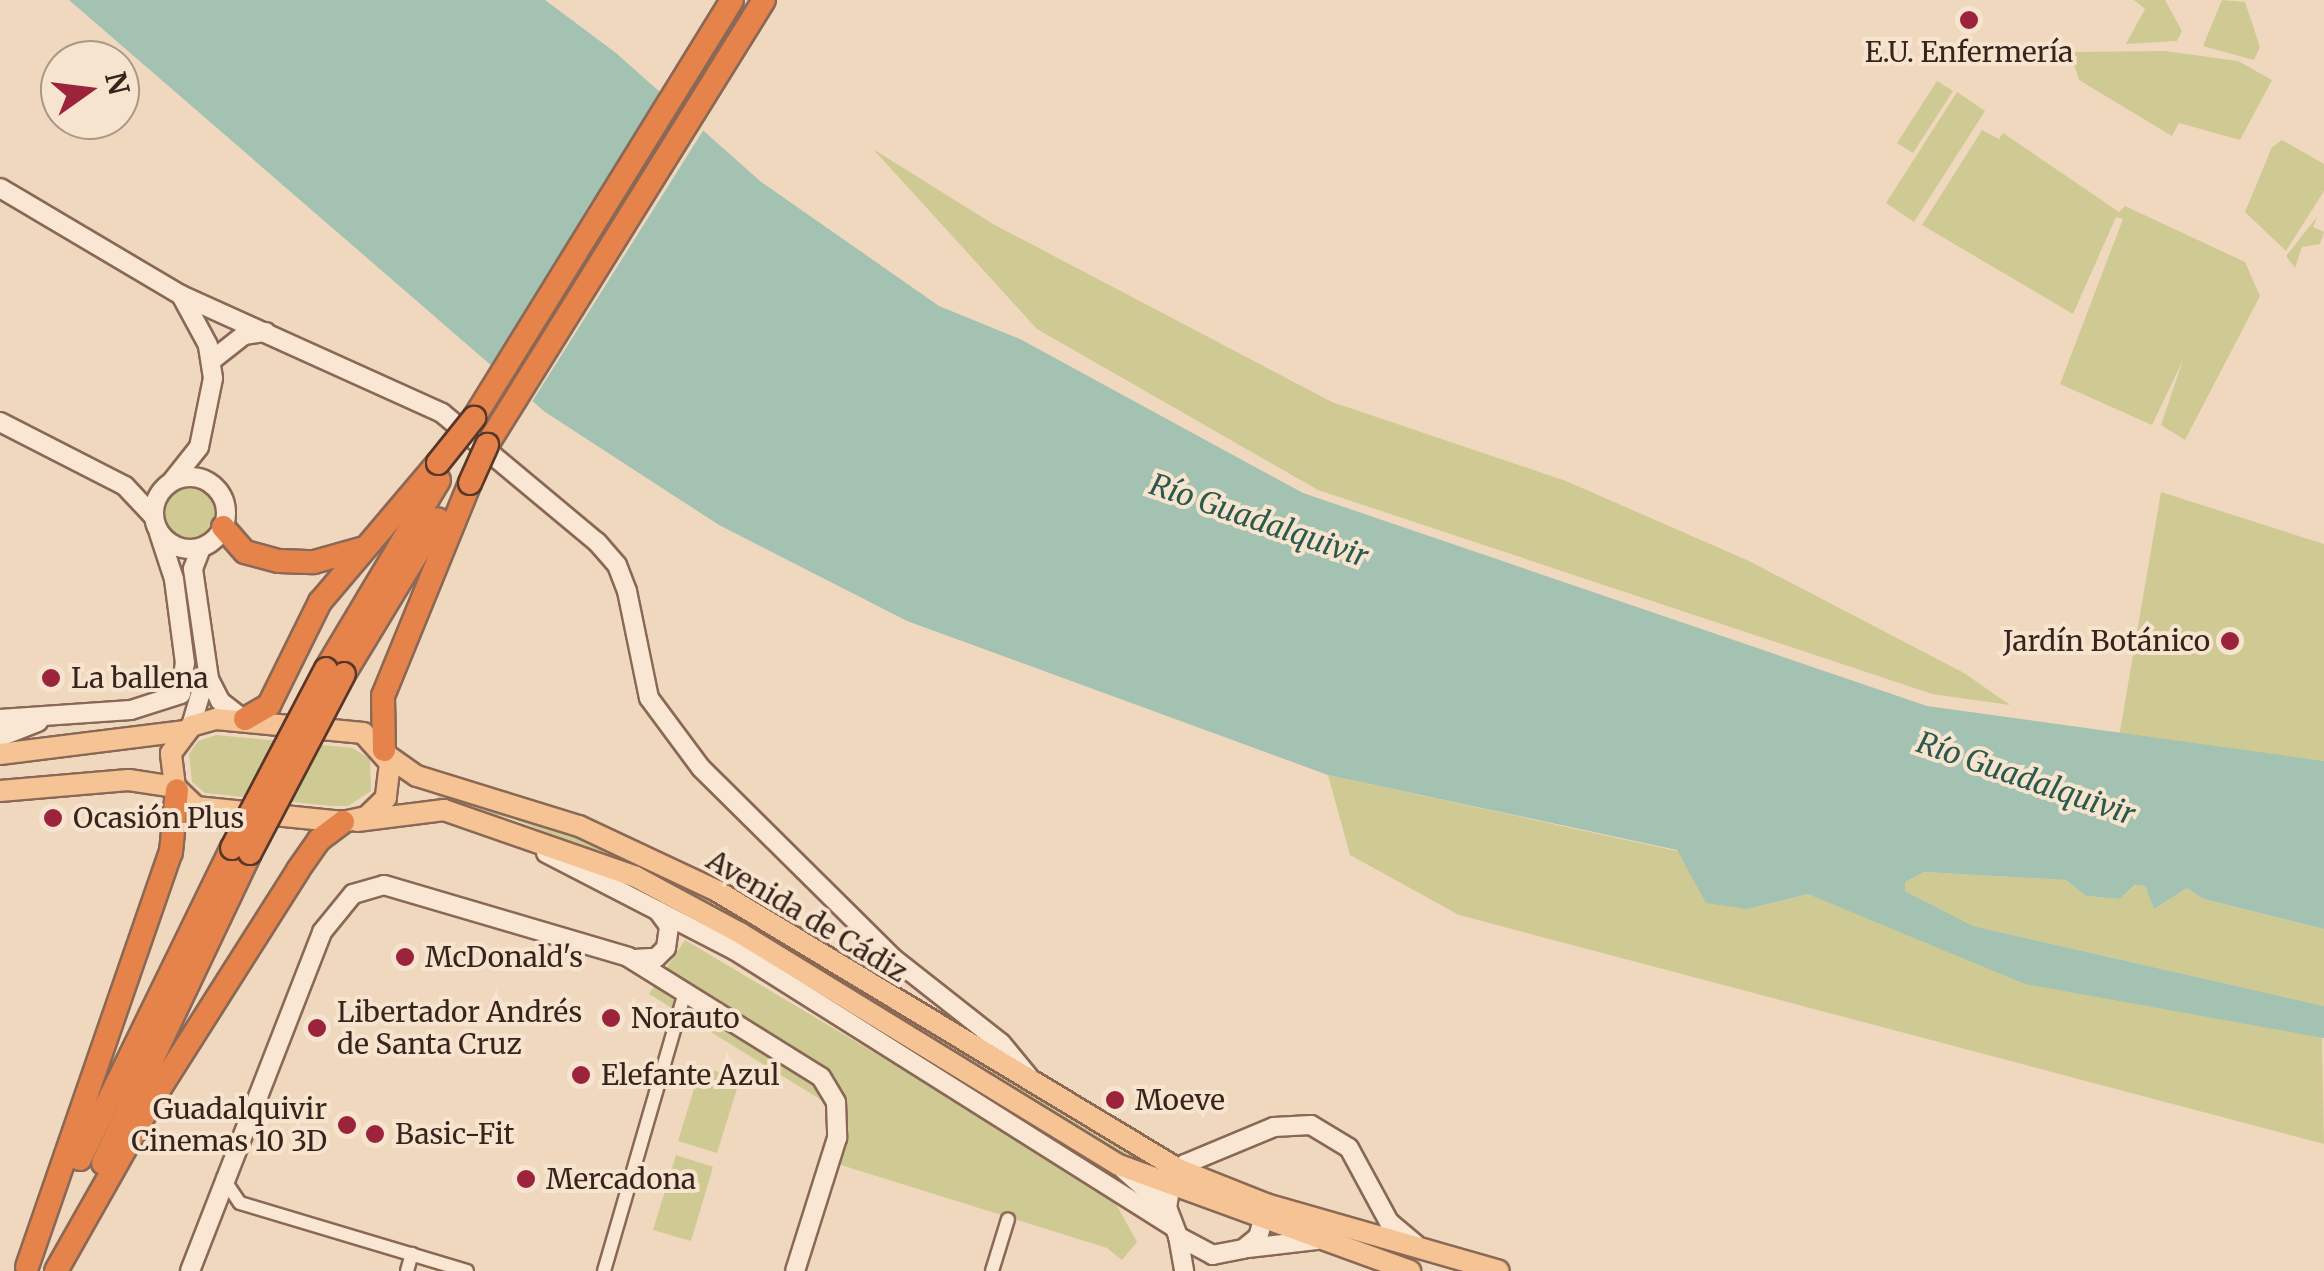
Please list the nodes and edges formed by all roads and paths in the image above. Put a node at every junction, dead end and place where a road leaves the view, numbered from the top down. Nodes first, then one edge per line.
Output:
1 (732, 0) edge
2 (764, 0) edge
3 (0, 188) edge
4 (181, 295) junction
5 (267, 332) junction
6 (211, 361) junction
7 (0, 422) edge
8 (199, 447) junction
9 (454, 473) junction
10 (210, 482) junction
11 (169, 483) junction
12 (125, 486) junction
13 (156, 525) junction
14 (223, 527) junction
15 (180, 548) junction
16 (200, 548) junction
17 (361, 549) junction
18 (193, 569) junction
19 (206, 664) junction
20 (63, 716) junction
21 (0, 719) edge
22 (244, 719) junction
23 (187, 729) junction
24 (0, 737) edge
25 (386, 753) junction
26 (0, 754) edge
27 (176, 788) junction
28 (0, 791) edge
29 (444, 810) junction
30 (350, 822) junction
31 (241, 851) junction
32 (649, 904) junction
33 (708, 936) junction
34 (660, 965) junction
35 (689, 998) junction
36 (898, 1053) junction
37 (973, 1076) junction
38 (1034, 1087) junction
39 (1118, 1165) junction
40 (1174, 1177) junction
41 (223, 1178) junction
42 (1266, 1213) junction
43 (1008, 1219) dead end
44 (1172, 1224) junction
45 (1316, 1240) junction
46 (1243, 1249) junction
47 (1425, 1250) junction
48 (412, 1254) junction
49 (1214, 1255) junction
50 (26, 1269) edge
51 (56, 1271) edge
52 (190, 1271) edge
53 (407, 1271) edge
54 (467, 1271) edge
55 (604, 1271) edge
56 (795, 1271) edge
57 (992, 1271) edge
58 (1184, 1271) edge
59 (1202, 1271) edge
60 (1410, 1271) edge
61 (1499, 1271) edge

1 - 9 highway, bridge
2 - 9 highway, bridge
3 - 4 street
4 - 5 street
4 - 6 street
5 - 6 street
5 - 38 street
6 - 8 street
7 - 12 street
8 - 10 street
8 - 11 street
9 - 17 highway
9 - 25 highway
9 - 31 highway, bridge
10 - 11 street
10 - 14 street
11 - 12 street
11 - 13 street
12 - 13 street
13 - 15 street
13 - 20 street
14 - 16 street
14 - 17 highway
15 - 16 street
15 - 18 street
16 - 18 street
17 - 22 highway
18 - 19 street
19 - 22 street
19 - 23 street
20 - 21 street
20 - 24 street
22 - 23 main road, Avenida de Cádiz
22 - 25 main road, Avenida de Cádiz
23 - 26 main road
23 - 27 main road
25 - 30 main road
25 - 38 main road, Avenida de Cádiz
27 - 28 main road
27 - 30 main road, Avenida de Cádiz
27 - 50 highway
29 - 30 main road, Avenida de Cádiz
29 - 32 street, Avenida de Cádiz
29 - 37 main road, Avenida de Cádiz
30 - 51 highway
31 - 50 highway
31 - 51 highway
32 - 33 street, Avenida de Cádiz
32 - 34 street
33 - 34 street
33 - 36 street, Avenida de Cádiz
34 - 35 street
34 - 41 street
35 - 55 street
35 - 56 street
36 - 37 street, Avenida de Cádiz
36 - 44 street, Avenida de Cádiz
37 - 39 main road, Avenida de Cádiz
38 - 40 main road, Avenida de Cádiz
39 - 40 main road, Avenida de Cádiz
39 - 44 street, Avenida de Cádiz
40 - 42 main road, Avenida de Cádiz
40 - 44 street
40 - 47 street, Avenida de Cádiz
41 - 48 street
41 - 52 street
42 - 45 main road, Avenida de Cádiz
42 - 46 street
42 - 47 main road, Avenida de Cádiz
43 - 57 street
44 - 49 street
44 - 58 street
45 - 46 street
45 - 60 main road, Avenida de Cádiz
46 - 49 street
47 - 61 main road, Avenida de Cádiz
48 - 53 street
48 - 54 street
49 - 59 street

